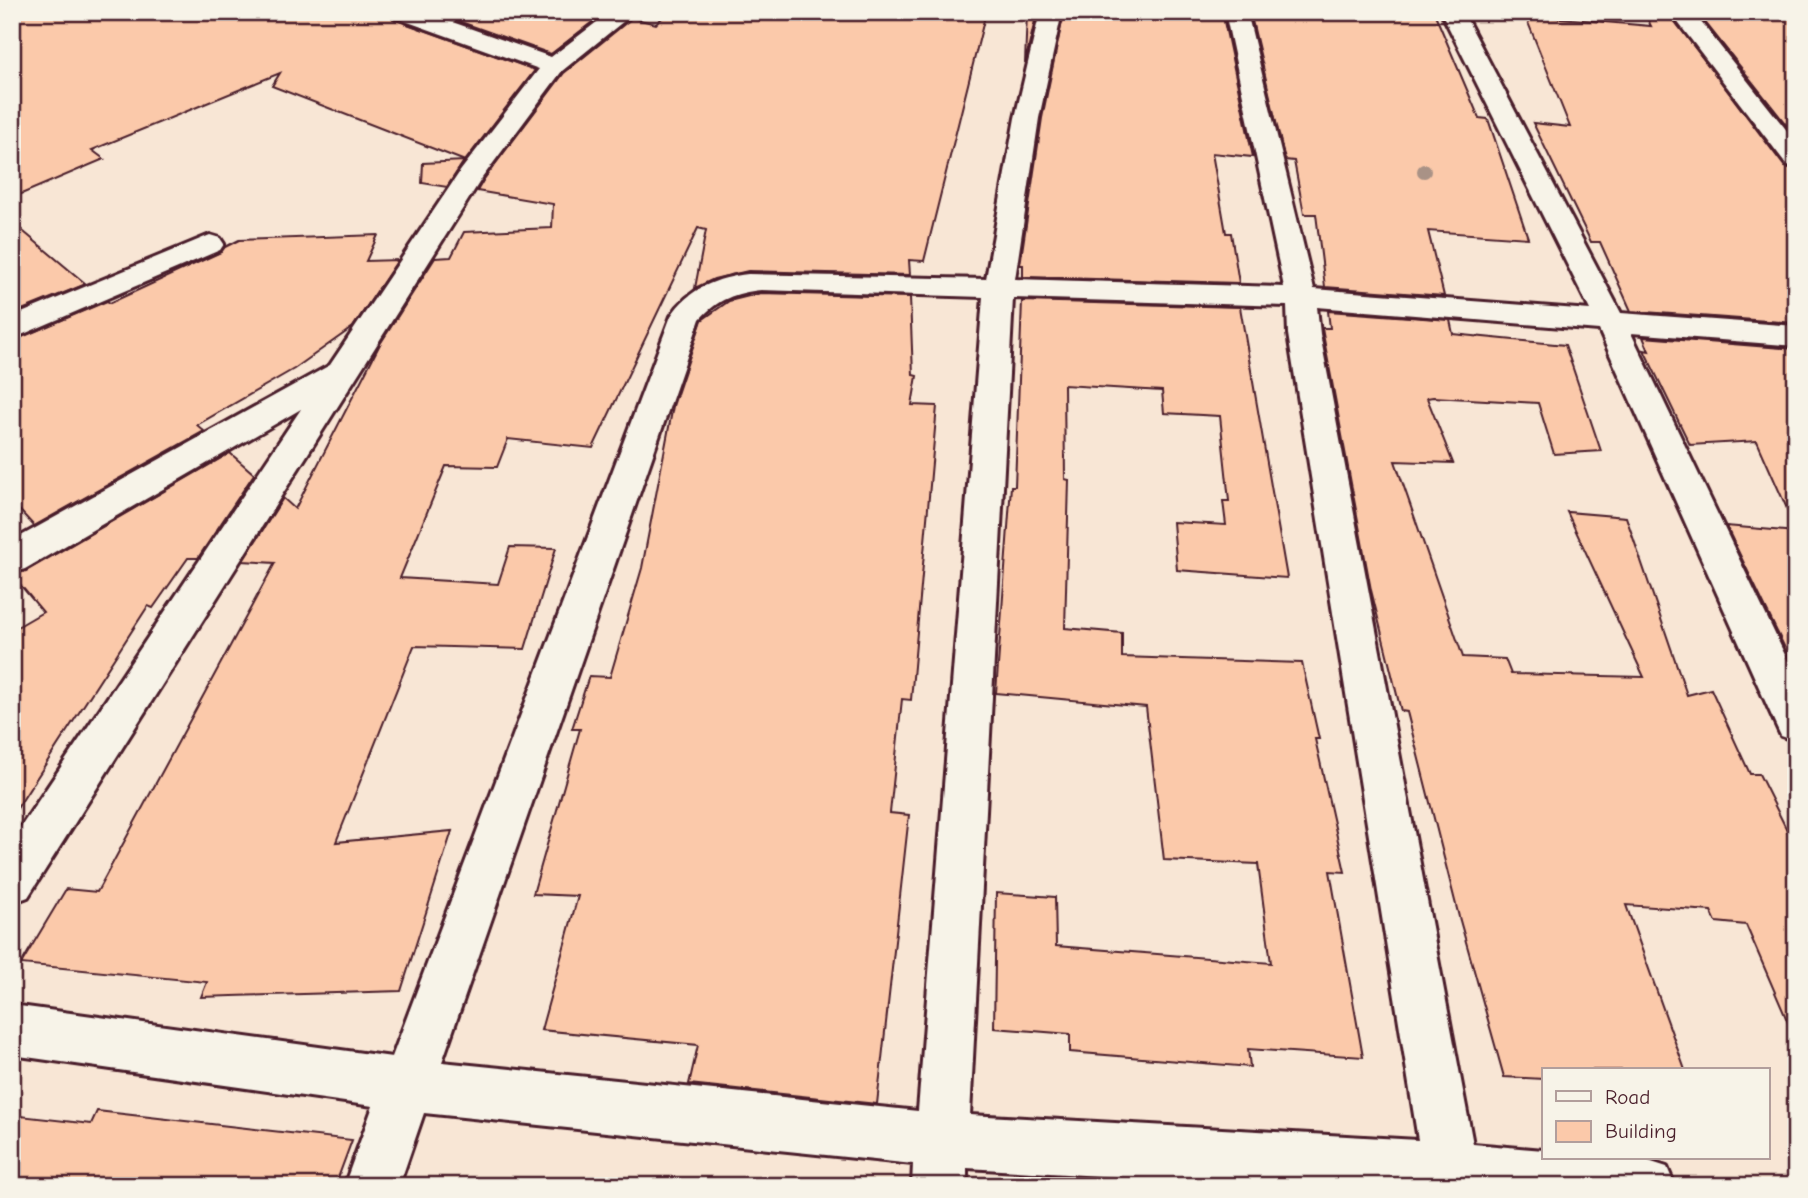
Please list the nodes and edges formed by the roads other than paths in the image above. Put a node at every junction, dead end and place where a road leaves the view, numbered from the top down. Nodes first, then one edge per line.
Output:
1 (402, 12) edge
2 (624, 12) edge
3 (1051, 12) edge
4 (1236, 12) edge
5 (1452, 12) edge
6 (1681, 12) edge
7 (554, 66) junction
8 (1796, 159) edge
9 (210, 244) dead end
10 (999, 288) junction
11 (1301, 297) junction
12 (1610, 320) junction
13 (12, 329) edge
14 (1796, 336) edge
15 (342, 371) junction
16 (15, 551) edge
17 (1796, 723) edge
18 (12, 881) edge
19 (12, 1030) edge
20 (407, 1085) junction
21 (939, 1163) edge
22 (1451, 1178) edge
23 (371, 1186) edge
24 (1648, 1186) edge

1 - 7 street
2 - 7 street
3 - 10 street
4 - 11 street
5 - 12 street
6 - 8 street
7 - 15 street
9 - 13 street
10 - 11 street
10 - 20 street
10 - 21 street
11 - 12 street
11 - 22 street
12 - 14 street
12 - 17 street
15 - 16 street
15 - 18 street
19 - 20 street
20 - 21 street
20 - 23 street
21 - 22 street
22 - 24 street

